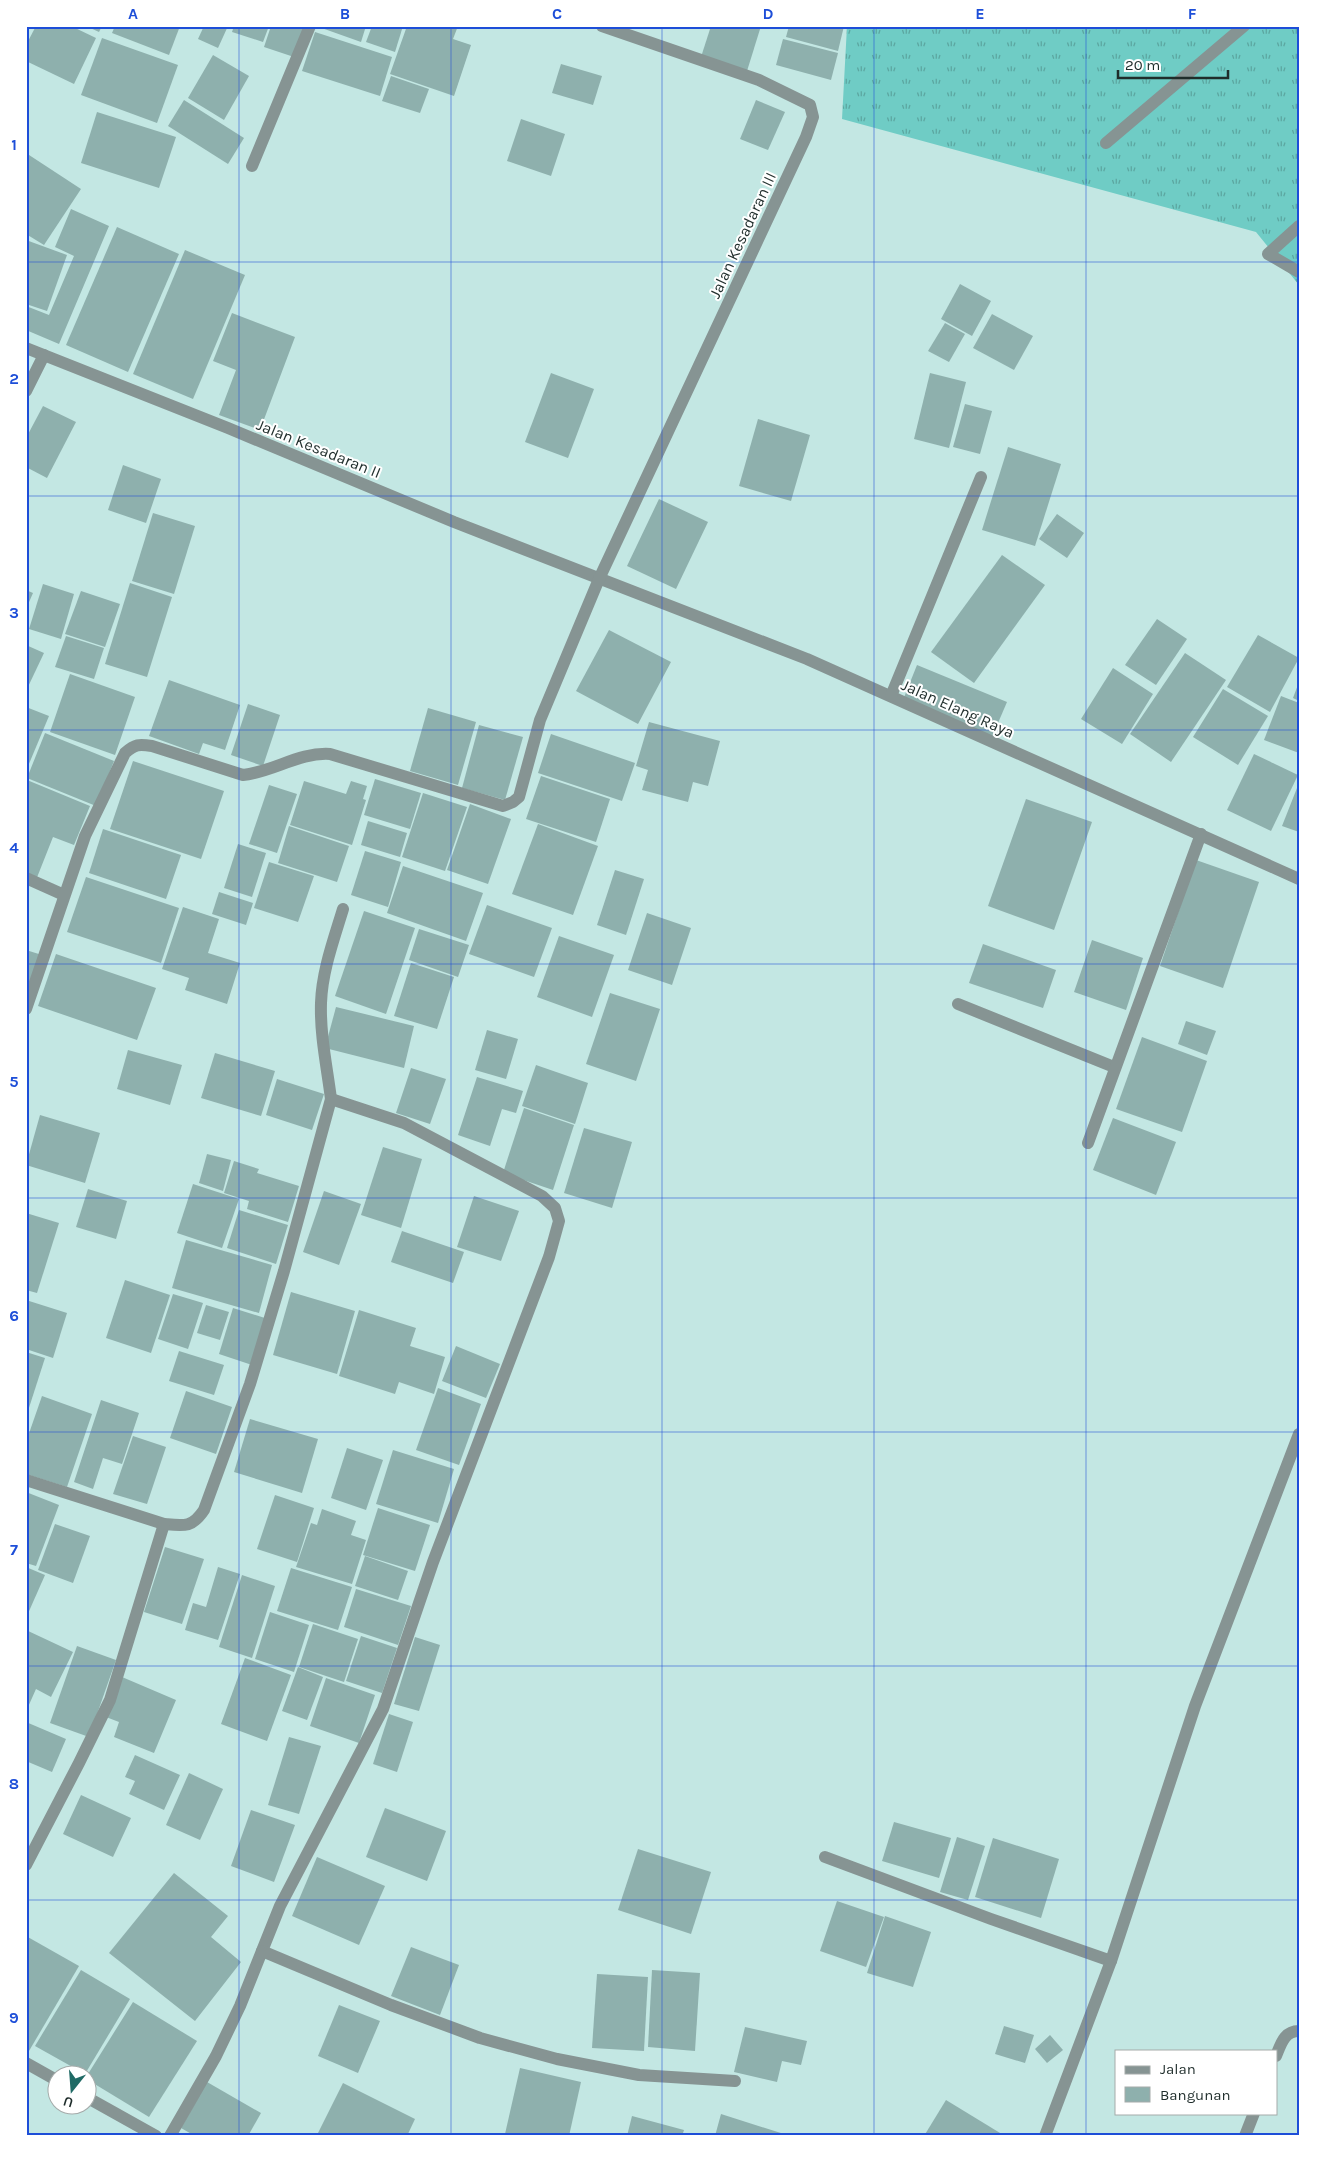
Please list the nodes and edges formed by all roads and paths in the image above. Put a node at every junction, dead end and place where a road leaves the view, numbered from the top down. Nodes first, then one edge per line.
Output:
1 (310, 26) edge
2 (602, 26) edge
3 (1244, 26) edge
4 (1106, 143) dead end
5 (252, 166) dead end
6 (1299, 226) edge
7 (1299, 272) edge
8 (26, 348) edge
9 (44, 355) junction
10 (26, 391) edge
11 (981, 477) dead end
12 (599, 579) junction
13 (891, 696) junction
14 (1201, 834) junction
15 (26, 878) edge
16 (1299, 879) edge
17 (64, 895) junction
18 (343, 909) dead end
19 (958, 1004) dead end
20 (26, 1009) edge
21 (1114, 1067) junction
22 (331, 1099) junction
23 (1088, 1143) dead end
24 (1299, 1434) edge
25 (26, 1480) edge
26 (164, 1524) junction
27 (825, 1856) dead end
28 (26, 1864) edge
29 (262, 1951) junction
30 (1111, 1960) junction
31 (1299, 2031) edge
32 (1278, 2051) edge
33 (26, 2063) edge
34 (48, 2075) edge
35 (735, 2081) dead end
36 (98, 2104) edge
37 (1254, 2114) edge
38 (156, 2136) edge
39 (170, 2136) edge
40 (1045, 2136) edge
41 (1245, 2136) edge

1 - 5 street
2 - 12 street, Jalan Kesadaran III
3 - 4 street
6 - 7 street
8 - 9 street, Jalan Kesadaran II
9 - 10 street
9 - 12 street, Jalan Kesadaran II
11 - 13 street
12 - 13 street, Jalan Elang Raya
12 - 17 street
13 - 14 street, Jalan Elang Raya
14 - 16 street, Jalan Elang Raya
14 - 21 street
15 - 17 street
17 - 20 street
18 - 22 street
19 - 21 street
21 - 23 street
22 - 26 street
22 - 29 street
24 - 30 street
25 - 26 street
26 - 28 street
27 - 30 street
29 - 35 street
29 - 39 street
30 - 40 street
31 - 32 street
33 - 34 street
36 - 38 street
37 - 41 street

